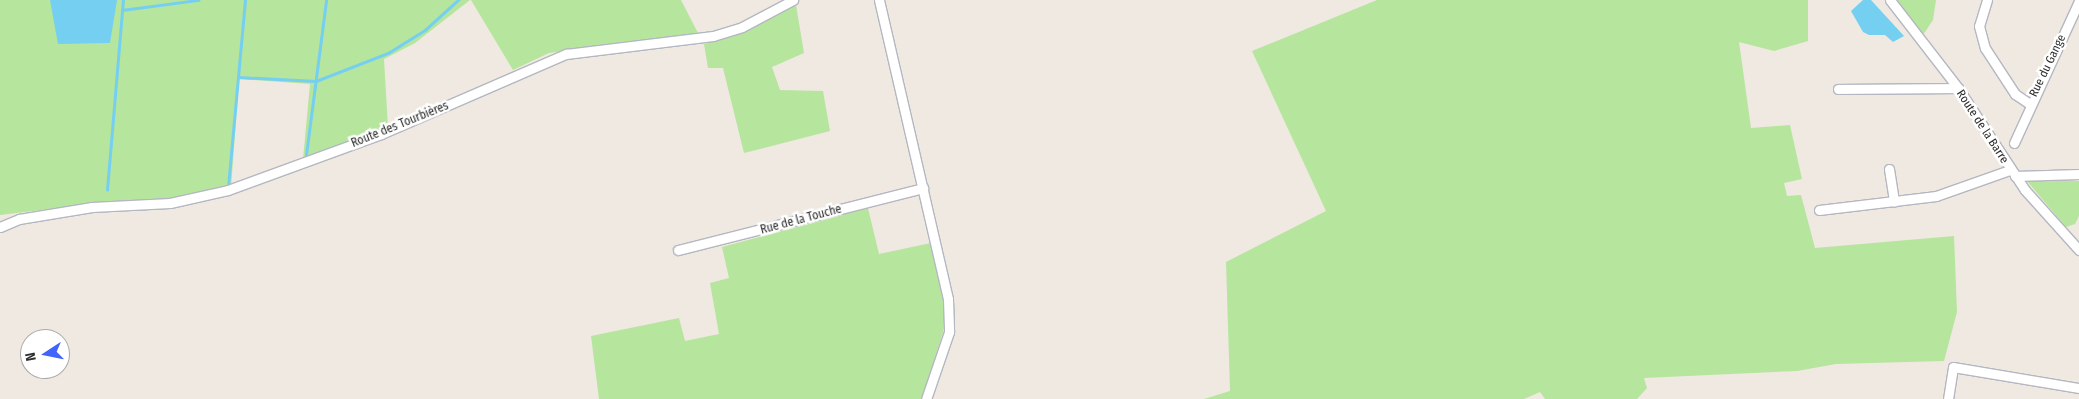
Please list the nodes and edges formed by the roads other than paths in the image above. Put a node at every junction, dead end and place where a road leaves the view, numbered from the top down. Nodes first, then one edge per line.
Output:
1 (792, 0) edge
2 (879, 0) edge
3 (1903, 0) edge
4 (1986, 0) edge
5 (2079, 1) edge
6 (1893, 4) edge
7 (1958, 88) junction
8 (1838, 89) dead end
9 (2030, 104) junction
10 (2014, 143) dead end
11 (1889, 169) dead end
12 (2013, 173) junction
13 (2079, 174) edge
14 (923, 188) junction
15 (1894, 202) junction
16 (1818, 210) dead end
17 (0, 227) edge
18 (678, 250) dead end
19 (2079, 250) edge
20 (2079, 388) edge
21 (926, 399) edge
22 (1948, 399) edge

1 - 17 street, Route des Tourbières
2 - 14 street
3 - 6 street
4 - 9 street, Rue du Gange
5 - 9 street, Rue du Gange
6 - 7 street, Route de la Barre
7 - 8 street
7 - 12 street, Route de la Barre
9 - 10 street, Rue du Gange
11 - 15 street
12 - 13 street
12 - 15 street
12 - 19 street, Route de la Barre
14 - 18 street, Rue de la Touche
14 - 21 street
15 - 16 street
20 - 22 street

